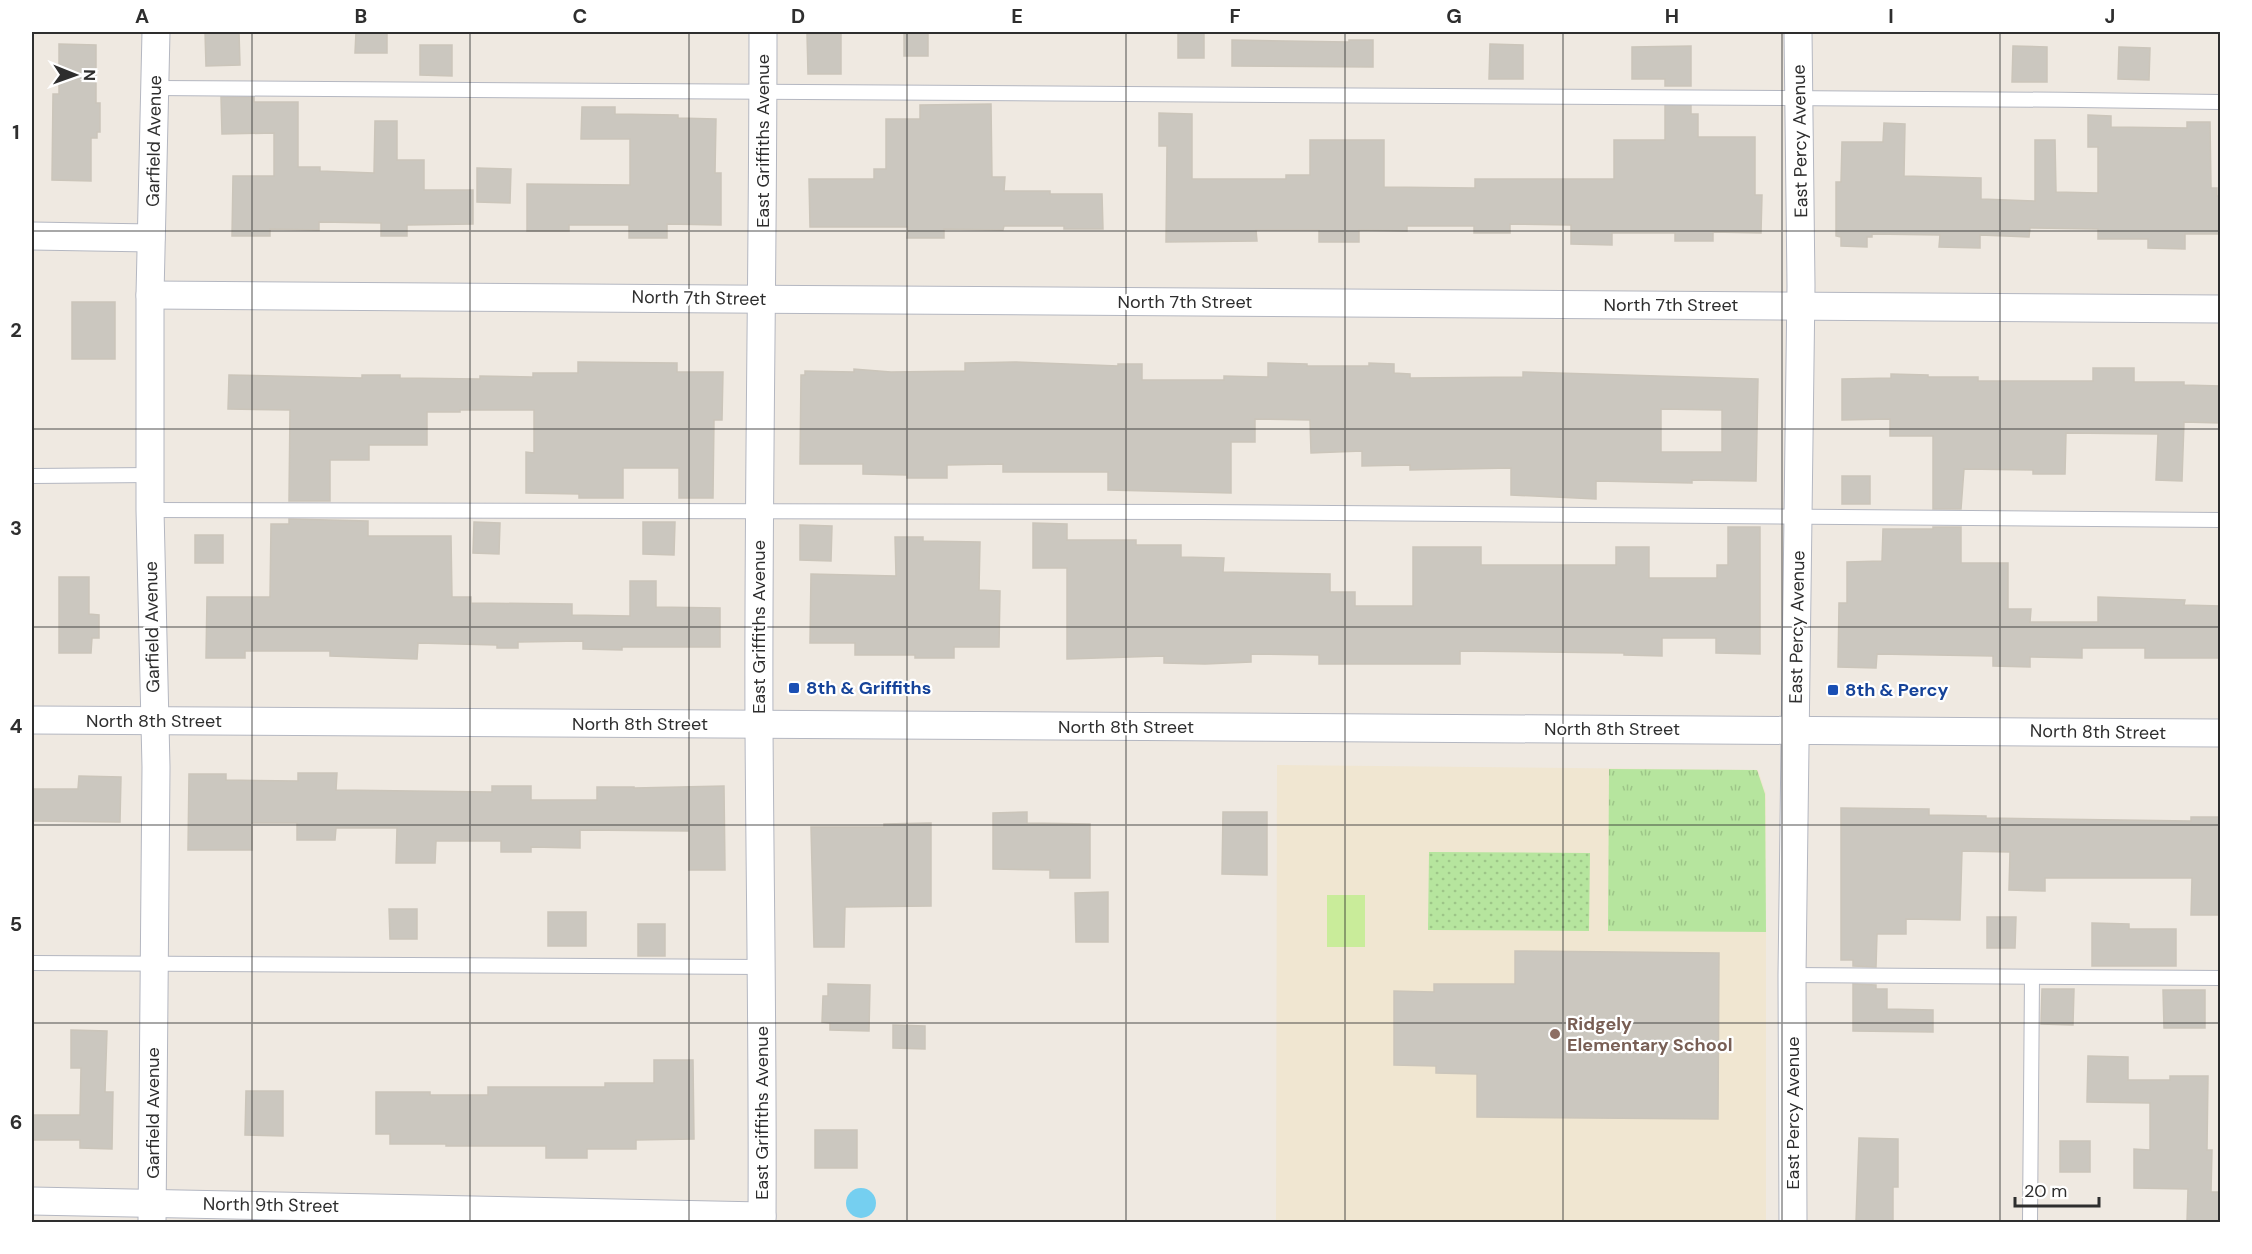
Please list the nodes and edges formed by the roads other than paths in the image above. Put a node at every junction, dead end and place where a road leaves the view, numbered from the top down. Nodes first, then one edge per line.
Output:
1 (156, 32) edge
2 (763, 32) edge
3 (1798, 32) edge
4 (155, 88) junction
5 (763, 88) junction
6 (1799, 96) junction
7 (2220, 102) edge
8 (32, 236) edge
9 (152, 238) junction
10 (150, 295) junction
11 (762, 298) junction
12 (1801, 307) junction
13 (2220, 309) edge
14 (32, 476) edge
15 (151, 476) junction
16 (150, 510) junction
17 (759, 513) junction
18 (1799, 517) junction
19 (2220, 520) edge
20 (32, 720) edge
21 (155, 721) junction
22 (759, 725) junction
23 (1796, 730) junction
24 (2220, 733) edge
25 (32, 963) edge
26 (154, 964) junction
27 (762, 967) junction
28 (1792, 975) junction
29 (2032, 977) junction
30 (2220, 978) edge
31 (32, 1201) edge
32 (152, 1213) edge
33 (762, 1219) edge
34 (1793, 1222) edge
35 (2030, 1222) edge

1 - 4 street, Garfield Avenue
2 - 5 street, East Griffiths Avenue
3 - 6 street, East Percy Avenue
4 - 5 lane
4 - 9 street, Garfield Avenue
5 - 6 lane
5 - 11 street, East Griffiths Avenue
6 - 7 lane
6 - 12 street, East Percy Avenue
8 - 9 street
9 - 10 street, Garfield Avenue
10 - 11 street, North 7th Street
10 - 15 street, Garfield Avenue
11 - 12 street, North 7th Street
11 - 17 street, East Griffiths Avenue
12 - 13 street, North 7th Street
12 - 18 street, East Percy Avenue
14 - 15 lane
15 - 16 street, Garfield Avenue
16 - 17 lane
16 - 21 street, Garfield Avenue
17 - 18 lane
17 - 22 street, East Griffiths Avenue
18 - 19 lane
18 - 23 street, East Percy Avenue
20 - 21 street, North 8th Street
21 - 22 street, North 8th Street
21 - 26 street, Garfield Avenue
22 - 23 street, North 8th Street
22 - 27 street, East Griffiths Avenue
23 - 24 street, North 8th Street
23 - 28 street, East Percy Avenue
25 - 26 lane
26 - 27 lane
26 - 32 street, Garfield Avenue
27 - 33 street, East Griffiths Avenue
28 - 29 lane
28 - 34 street, East Percy Avenue
29 - 30 lane
29 - 35 lane
31 - 32 street, North 9th Street
32 - 33 street, North 9th Street

